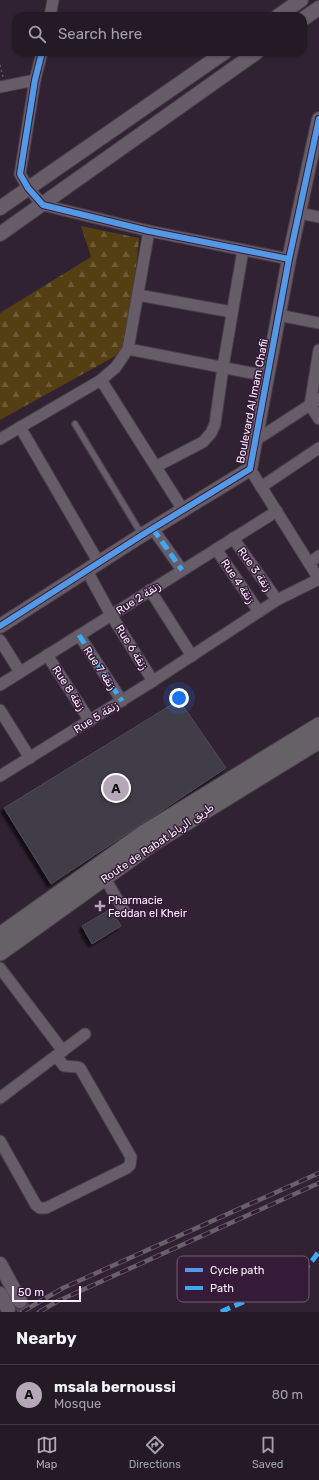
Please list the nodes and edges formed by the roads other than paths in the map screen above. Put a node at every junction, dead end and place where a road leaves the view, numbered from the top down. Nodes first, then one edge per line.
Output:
1 (53, 0) edge
2 (301, 0) edge
3 (319, 8) edge
4 (51, 12) edge
5 (284, 12) edge
6 (307, 16) edge
7 (41, 56) edge
8 (219, 56) edge
9 (251, 56) edge
10 (35, 80) junction
11 (0, 87) edge
12 (319, 119) edge
13 (314, 163) edge
14 (28, 188) junction
15 (43, 205) junction
16 (3, 206) edge
17 (299, 214) junction
18 (319, 217) edge
19 (19, 220) junction
20 (149, 231) junction
21 (0, 234) edge
22 (243, 250) junction
23 (289, 259) junction
24 (138, 295) junction
25 (232, 312) junction
26 (278, 315) junction
27 (319, 323) edge
28 (128, 349) junction
29 (319, 350) edge
30 (223, 367) junction
31 (317, 369) edge
32 (267, 376) junction
33 (101, 380) junction
34 (319, 399) edge
35 (310, 405) junction
36 (319, 418) edge
37 (75, 424) dead end
38 (20, 427) junction
39 (0, 439) edge
40 (256, 440) junction
41 (319, 448) edge
42 (157, 466) junction
43 (250, 469) junction
44 (261, 487) junction
45 (183, 510) junction
46 (277, 511) junction
47 (148, 532) junction
48 (233, 538) junction
49 (216, 549) junction
50 (319, 556) edge
51 (99, 563) junction
52 (309, 563) junction
53 (182, 570) junction
54 (87, 571) junction
55 (319, 579) edge
56 (150, 590) junction
57 (277, 600) junction
58 (259, 612) junction
59 (111, 615) junction
60 (0, 626) edge
61 (79, 635) junction
62 (0, 640) edge
63 (47, 655) junction
64 (192, 656) junction
65 (20, 672) junction
66 (153, 681) junction
67 (0, 685) edge
68 (122, 701) junction
69 (0, 710) edge
70 (90, 721) junction
71 (319, 726) edge
72 (319, 740) edge
73 (30, 758) junction
74 (0, 776) edge
75 (104, 878) junction
76 (125, 912) dead end
77 (0, 936) edge
78 (0, 952) edge
79 (0, 968) edge
80 (85, 1034) dead end
81 (60, 1053) junction
82 (0, 1098) edge
83 (0, 1141) edge
84 (0, 1264) edge
85 (0, 1294) edge
86 (20, 1301) tunnel mouth
87 (8, 1309) tunnel mouth

1 - 4 street
2 - 5 street
3 - 6 street
7 - 10 street
8 - 14 street
9 - 15 street
10 - 11 street
10 - 14 street
12 - 13 street, Boulevard Al Imam Chafii
13 - 17 street, Boulevard Al Imam Chafii
14 - 15 street
14 - 16 street
15 - 19 street
15 - 20 street
16 - 19 street
17 - 18 street
17 - 23 street, Boulevard Al Imam Chafii
19 - 21 street
20 - 22 street
20 - 24 street
22 - 23 street
22 - 25 street
23 - 26 street, Boulevard Al Imam Chafii
24 - 25 street
24 - 28 street
25 - 30 street
26 - 27 street
26 - 32 street, Boulevard Al Imam Chafii
28 - 30 street
28 - 33 street
29 - 31 street
30 - 32 street
30 - 42 street
31 - 35 street
32 - 40 street, Boulevard Al Imam Chafii
33 - 38 street
33 - 42 street
34 - 35 street
35 - 36 street
35 - 40 street
37 - 47 lane
38 - 39 street
38 - 51 street
40 - 43 street, Boulevard Al Imam Chafii
41 - 44 street
42 - 45 street
43 - 44 street
43 - 45 street, Boulevard Al Imam Chafii
44 - 46 street
45 - 47 street, Boulevard Al Imam Chafii
46 - 48 street, Rue 2 زنقة
46 - 52 street
47 - 51 street, Boulevard Al Imam Chafii
47 - 53 street
48 - 49 street, Rue 2 زنقة
48 - 57 street, Rue 3 زنقة
49 - 53 street, Rue 2 زنقة
49 - 58 street, Rue 4 زنقة
50 - 52 street
51 - 54 street, Boulevard Al Imam Chafii
52 - 55 street
53 - 56 street, Rue 2 زنقة
54 - 59 street, Rue 6 زنقة
54 - 60 street, Boulevard Al Imam Chafii
55 - 57 street, Rue 5 زنقة
56 - 59 street, Rue 2 زنقة
56 - 64 street
57 - 58 street, Rue 5 زنقة
58 - 64 street, Rue 5 زنقة
59 - 61 street, Rue 2 زنقة
59 - 66 street, Rue 6 زنقة
61 - 63 street, Rue 2 زنقة
61 - 68 street, Rue 7 زنقة
62 - 65 street
63 - 65 street, Rue 2 زنقة
63 - 70 street, Rue 8 زنقة
64 - 66 street, Rue 5 زنقة
65 - 67 street, Rue 2 زنقة
66 - 68 street, Rue 5 زنقة
68 - 70 street, Rue 5 زنقة
69 - 73 street
70 - 73 street, Rue 5 زنقة
71 - 77 main road, Route de Rabat طريق الرباط
72 - 75 main road, Route de Rabat طريق الرباط
73 - 74 street, Rue 5 زنقة
75 - 76 street
75 - 78 main road, Route de Rabat طريق الرباط
79 - 81 street
80 - 81 street
81 - 82 street
81 - 83 street
84 - 86 street
85 - 87 street

